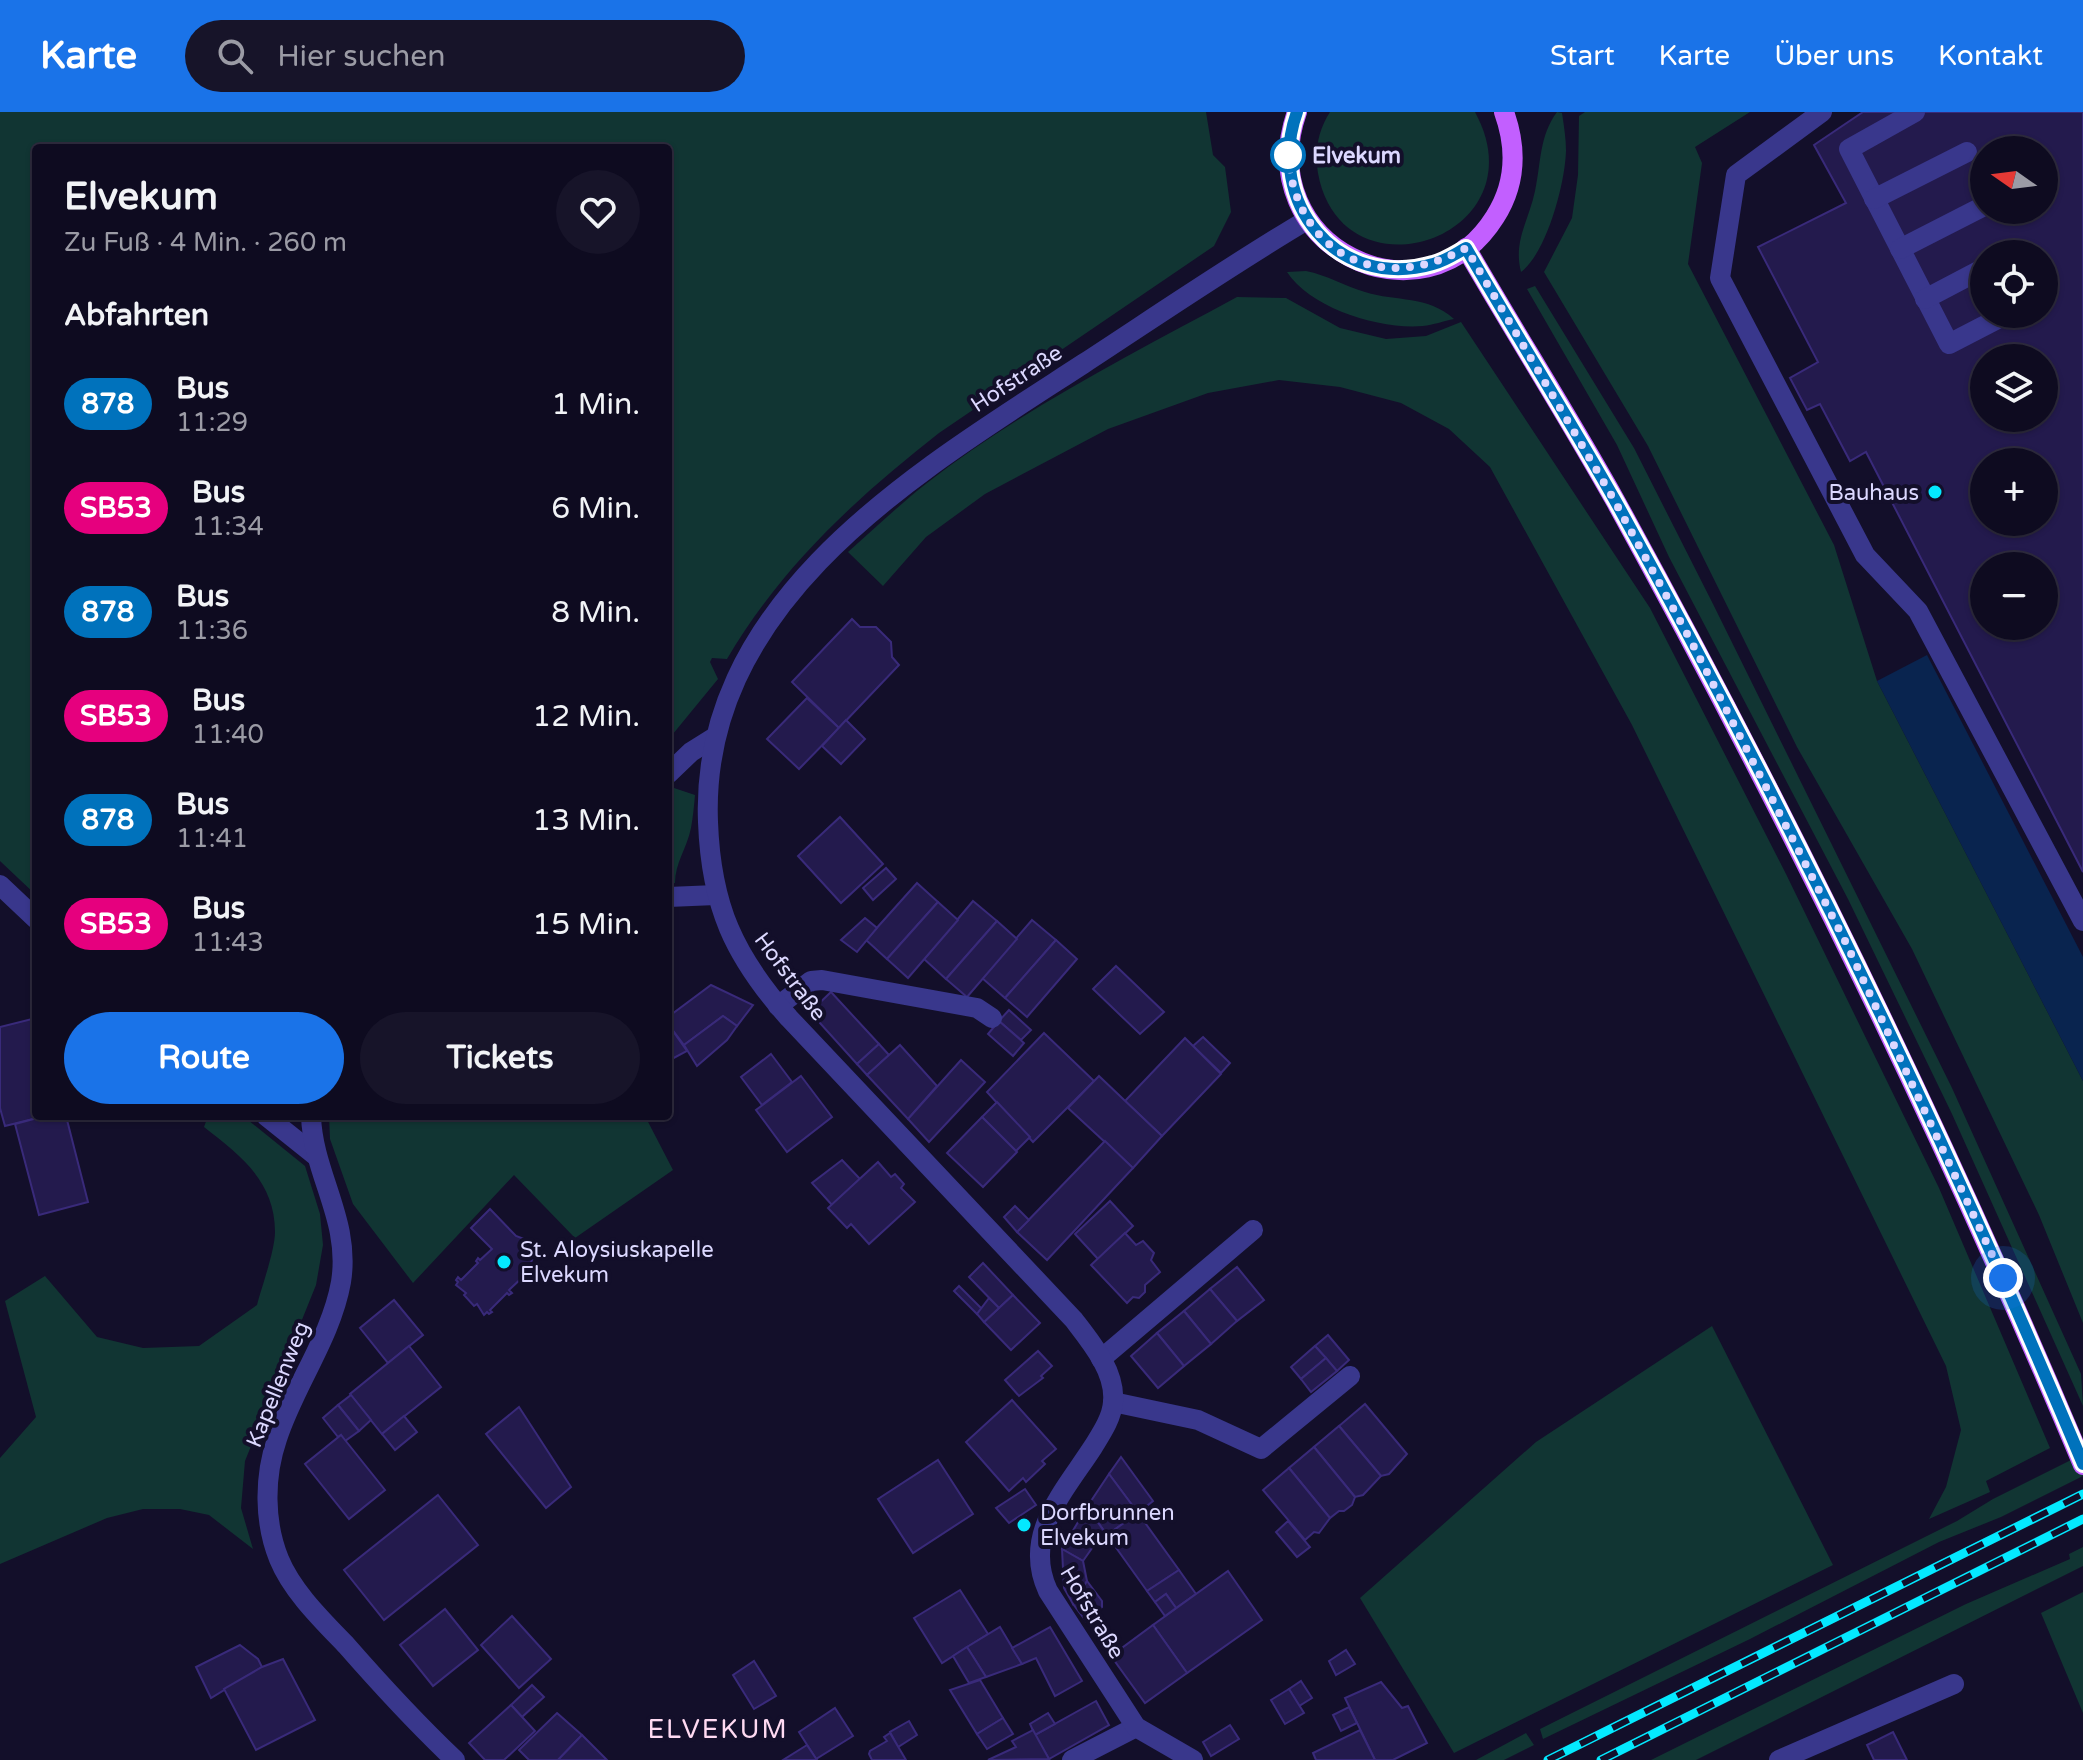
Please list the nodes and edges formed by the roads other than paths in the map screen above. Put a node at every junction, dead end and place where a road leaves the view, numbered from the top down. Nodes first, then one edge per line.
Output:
1 (1297, 112) edge
2 (1504, 112) edge
3 (1822, 112) edge
4 (1915, 112) edge
5 (1967, 152) dead end
6 (1874, 199) junction
7 (1970, 213) edge
8 (1307, 220) junction
9 (1466, 248) junction
10 (1900, 249) junction
11 (1970, 275) edge
12 (1925, 299) junction
13 (1980, 328) edge
14 (715, 737) junction
15 (672, 770) edge
16 (0, 885) edge
17 (716, 895) junction
18 (672, 897) edge
19 (32, 915) edge
20 (2083, 921) edge
21 (778, 1006) junction
22 (992, 1018) dead end
23 (271, 1120) edge
24 (312, 1120) edge
25 (316, 1156) junction
26 (1253, 1230) dead end
27 (1101, 1359) junction
28 (1350, 1376) dead end
29 (1113, 1402) junction
30 (2083, 1465) edge
31 (1954, 1684) dead end
32 (1136, 1727) junction
33 (455, 1760) edge
34 (1072, 1760) edge
35 (1193, 1760) edge
36 (1779, 1760) edge

1 - 8 main road
2 - 9 main road
3 - 20 street
4 - 6 street
5 - 6 street
6 - 10 street
7 - 10 street
8 - 9 main road
8 - 14 street, Hofstraße
9 - 30 main road
10 - 12 street
11 - 12 street
12 - 13 street
14 - 15 street
14 - 17 street, Hofstraße
16 - 19 street
17 - 18 street
17 - 21 street, Hofstraße
21 - 22 street
21 - 27 street, Hofstraße
23 - 25 street
24 - 25 street, Kapellenweg
25 - 33 street, Kapellenweg
26 - 27 street
27 - 29 street, Hofstraße
28 - 29 street
29 - 32 street, Hofstraße
31 - 36 street
32 - 34 street
32 - 35 street, Hofstraße

